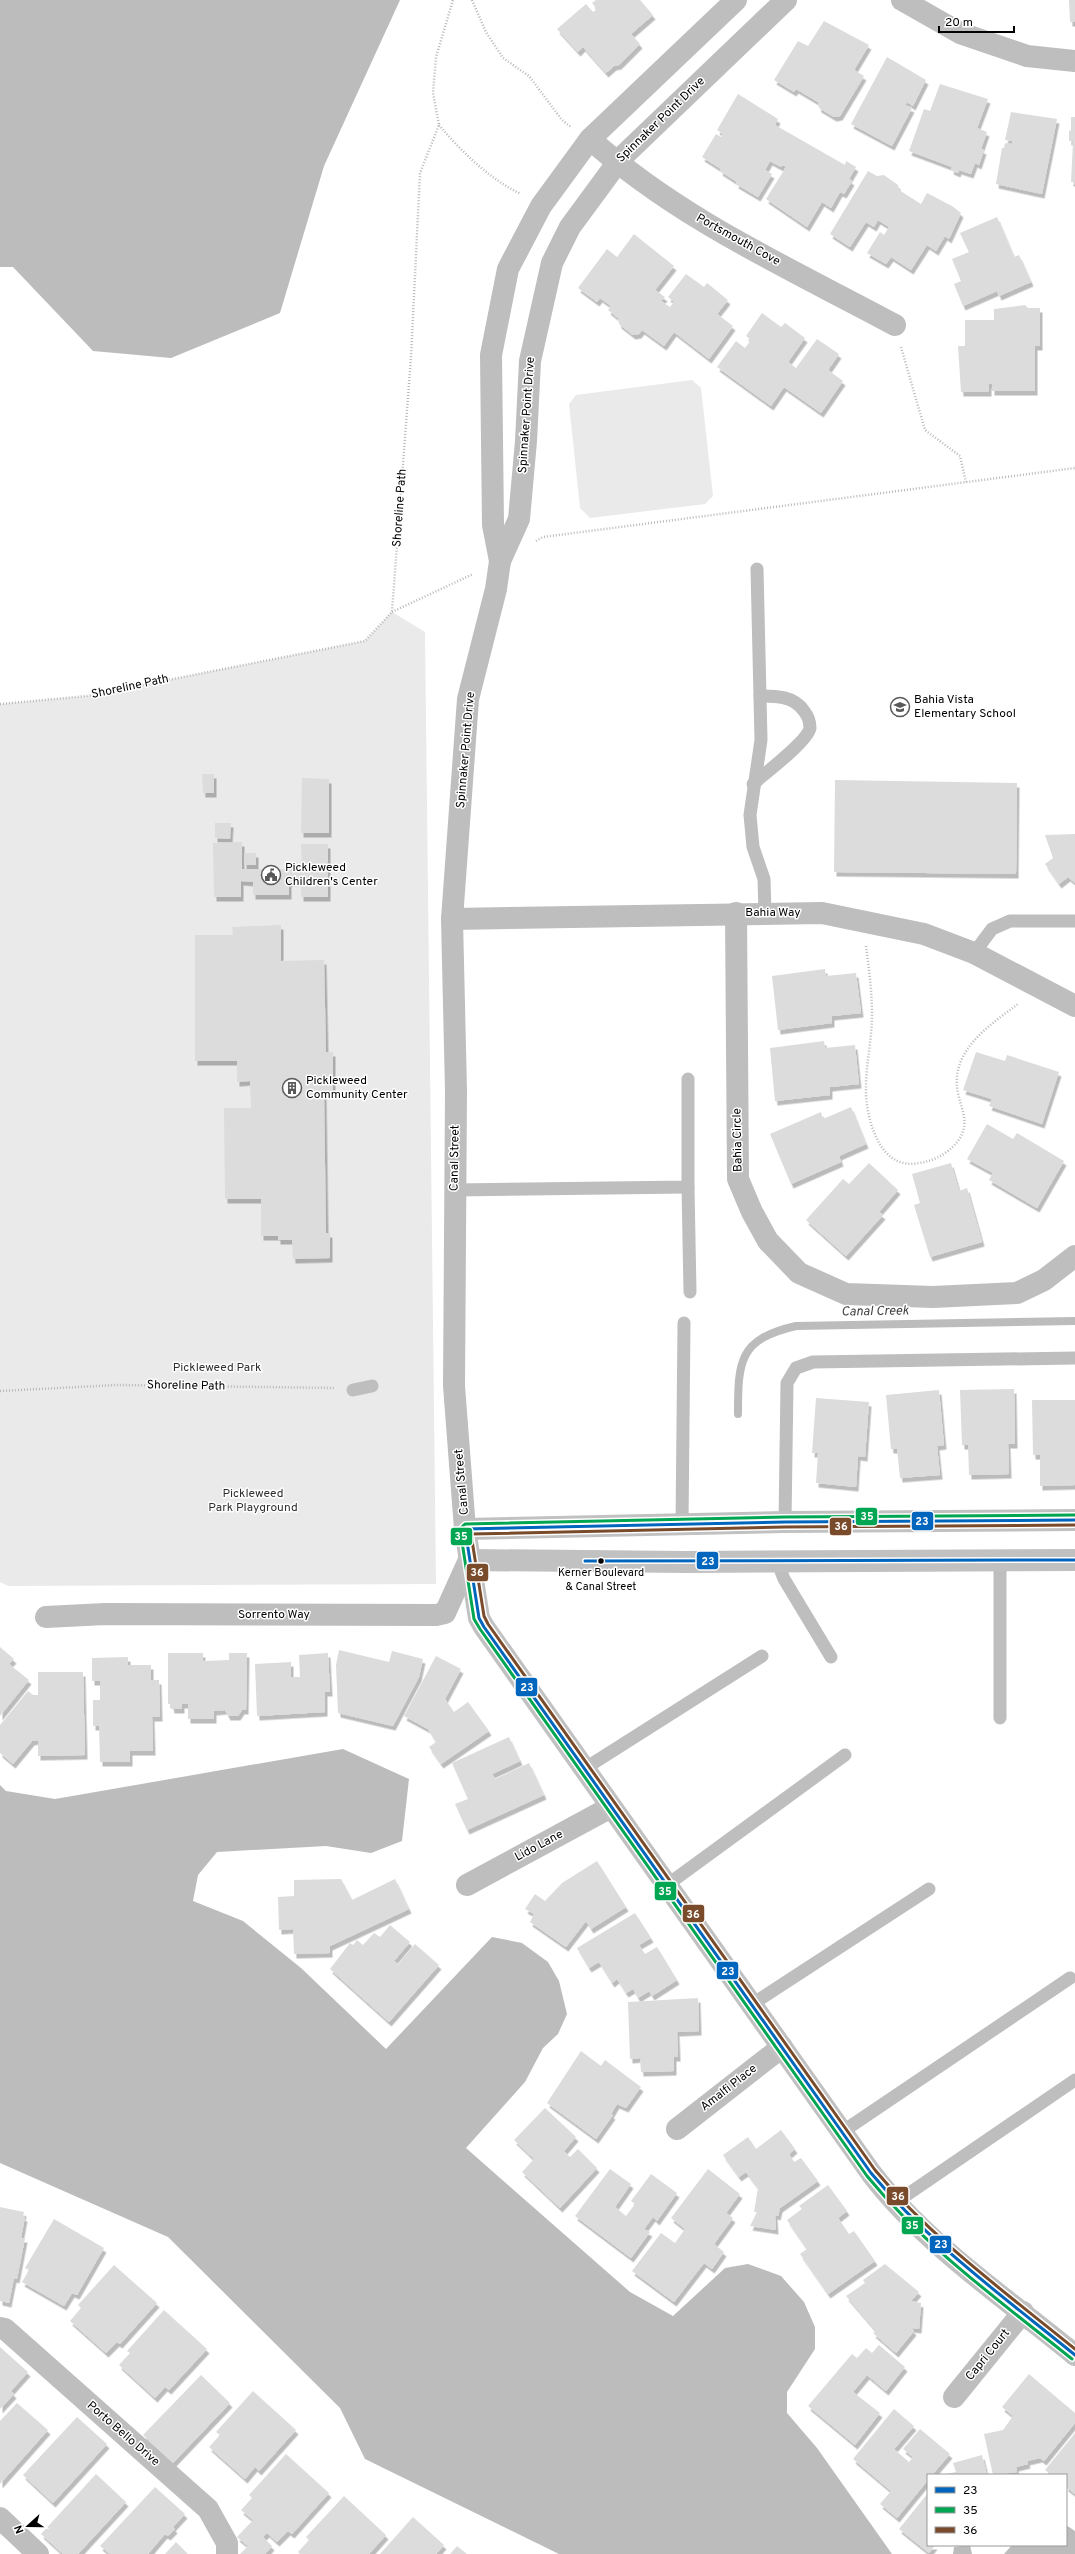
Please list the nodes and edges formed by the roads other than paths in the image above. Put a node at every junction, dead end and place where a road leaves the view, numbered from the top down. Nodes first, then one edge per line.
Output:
1 (736, 0) edge
2 (786, 0) edge
3 (902, 0) edge
4 (1075, 61) edge
5 (590, 139) junction
6 (617, 163) junction
7 (895, 325) road end
8 (500, 561) junction
9 (756, 570) dead end
10 (760, 696) junction
11 (753, 784) junction
12 (736, 913) junction
13 (765, 913) junction
14 (452, 919) junction
15 (1075, 921) edge
16 (974, 953) junction
17 (1075, 1006) edge
18 (688, 1079) dead end
19 (688, 1186) junction
20 (454, 1190) junction
21 (1075, 1256) edge
22 (690, 1292) dead end
23 (684, 1323) dead end
24 (1075, 1358) edge
25 (372, 1386) dead end
26 (353, 1390) road end
27 (1075, 1520) edge
28 (784, 1522) junction
29 (682, 1526) junction
30 (465, 1529) junction
31 (469, 1560) junction
32 (1000, 1560) junction
33 (1075, 1560) edge
34 (777, 1561) junction
35 (46, 1617) dead end
36 (762, 1656) dead end
37 (831, 1656) dead end
38 (1000, 1718) dead end
39 (845, 1755) dead end
40 (584, 1769) junction
41 (611, 1807) junction
42 (467, 1885) dead end
43 (667, 1885) junction
44 (929, 1889) dead end
45 (1070, 1978) dead end
46 (751, 2005) junction
47 (782, 2047) junction
48 (1075, 2080) edge
49 (677, 2129) dead end
50 (842, 2132) junction
51 (895, 2203) junction
52 (1023, 2312) junction
53 (0, 2328) edge
54 (1075, 2355) edge
55 (954, 2397) dead end
56 (0, 2518) edge
57 (10, 2541) edge
58 (38, 2554) edge
59 (227, 2554) edge

1 - 5 street, Spinnaker Point Drive
2 - 6 street, Spinnaker Point Drive
3 - 4 street
5 - 6 street, Portsmouth Cove
5 - 8 street, Spinnaker Point Drive
6 - 7 street, Portsmouth Cove
6 - 8 street, Spinnaker Point Drive
8 - 14 street, Spinnaker Point Drive
9 - 10 lane
10 - 11 lane
10 - 11 lane
11 - 13 lane
12 - 13 street, Bahia Way
12 - 14 street, Bahia Way
12 - 21 street, Bahia Circle
13 - 16 street, Bahia Way
14 - 20 street, Canal Street
15 - 16 lane
16 - 17 street, Bahia Way
18 - 19 lane
19 - 20 lane
19 - 22 lane
20 - 30 street, Canal Street
23 - 29 lane
24 - 28 lane
25 - 26 lane
27 - 28 street
28 - 29 street
29 - 30 street
30 - 31 street, Canal Street
31 - 34 street
31 - 35 street, Sorrento Way
31 - 40 street, Canal Street
32 - 33 street
32 - 34 street
32 - 38 lane
34 - 37 lane
36 - 40 lane
39 - 43 lane
40 - 41 street, Canal Street
41 - 42 street, Lido Lane
41 - 43 street, Canal Street
43 - 46 street, Canal Street
44 - 46 lane
45 - 50 lane
46 - 47 street, Canal Street
47 - 49 street, Amalfi Place
47 - 50 street, Canal Street
48 - 51 lane
50 - 51 street, Canal Street
51 - 52 street, Canal Street
52 - 54 street, Canal Street
52 - 55 street, Capri Court
53 - 59 street, Porto Bello Drive
56 - 57 street
57 - 58 street

